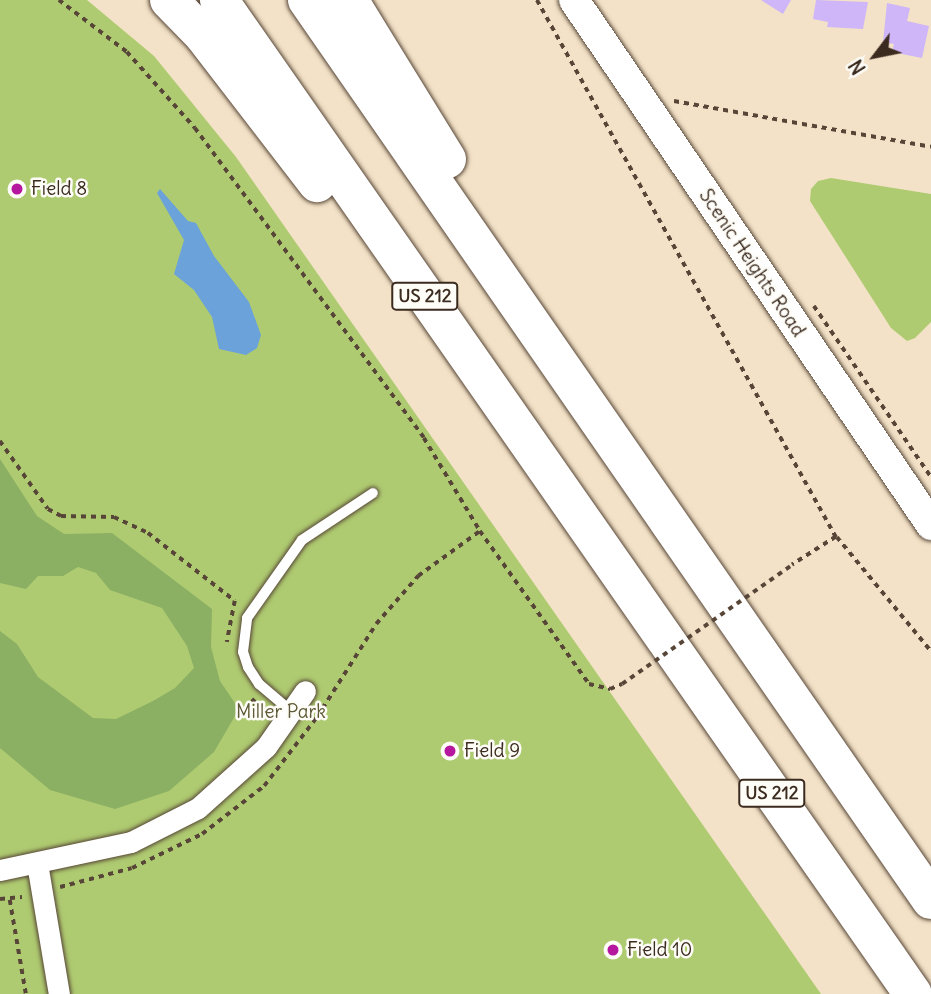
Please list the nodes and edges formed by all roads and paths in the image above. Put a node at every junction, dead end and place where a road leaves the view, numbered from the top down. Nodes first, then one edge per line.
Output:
1 (60, 0) edge
2 (169, 0) edge
3 (219, 0) edge
4 (307, 0) edge
5 (349, 0) edge
6 (537, 0) edge
7 (574, 0) edge
8 (674, 101) dead end
9 (931, 147) edge
10 (0, 441) edge
11 (373, 493) dead end
12 (931, 525) edge
13 (836, 537) junction
14 (685, 545) junction
15 (631, 592) junction
16 (227, 651) dead end
17 (931, 652) edge
18 (305, 691) dead end
19 (249, 696) dead end
20 (286, 719) junction
21 (37, 863) junction
22 (0, 870) edge
23 (10, 900) dead end
24 (931, 900) edge
25 (26, 994) edge
26 (59, 994) edge
27 (914, 994) edge

1 - 13 path, bridge
2 - 15 highway
3 - 15 highway, US 212
4 - 14 highway
5 - 14 highway
6 - 13 path
7 - 12 street, Scenic Heights Road
8 - 9 path
10 - 16 path
11 - 20 lane
13 - 17 path
14 - 24 highway
15 - 27 highway, US 212
18 - 20 street
19 - 20 path
20 - 21 street
21 - 22 street
21 - 26 street
23 - 25 path

